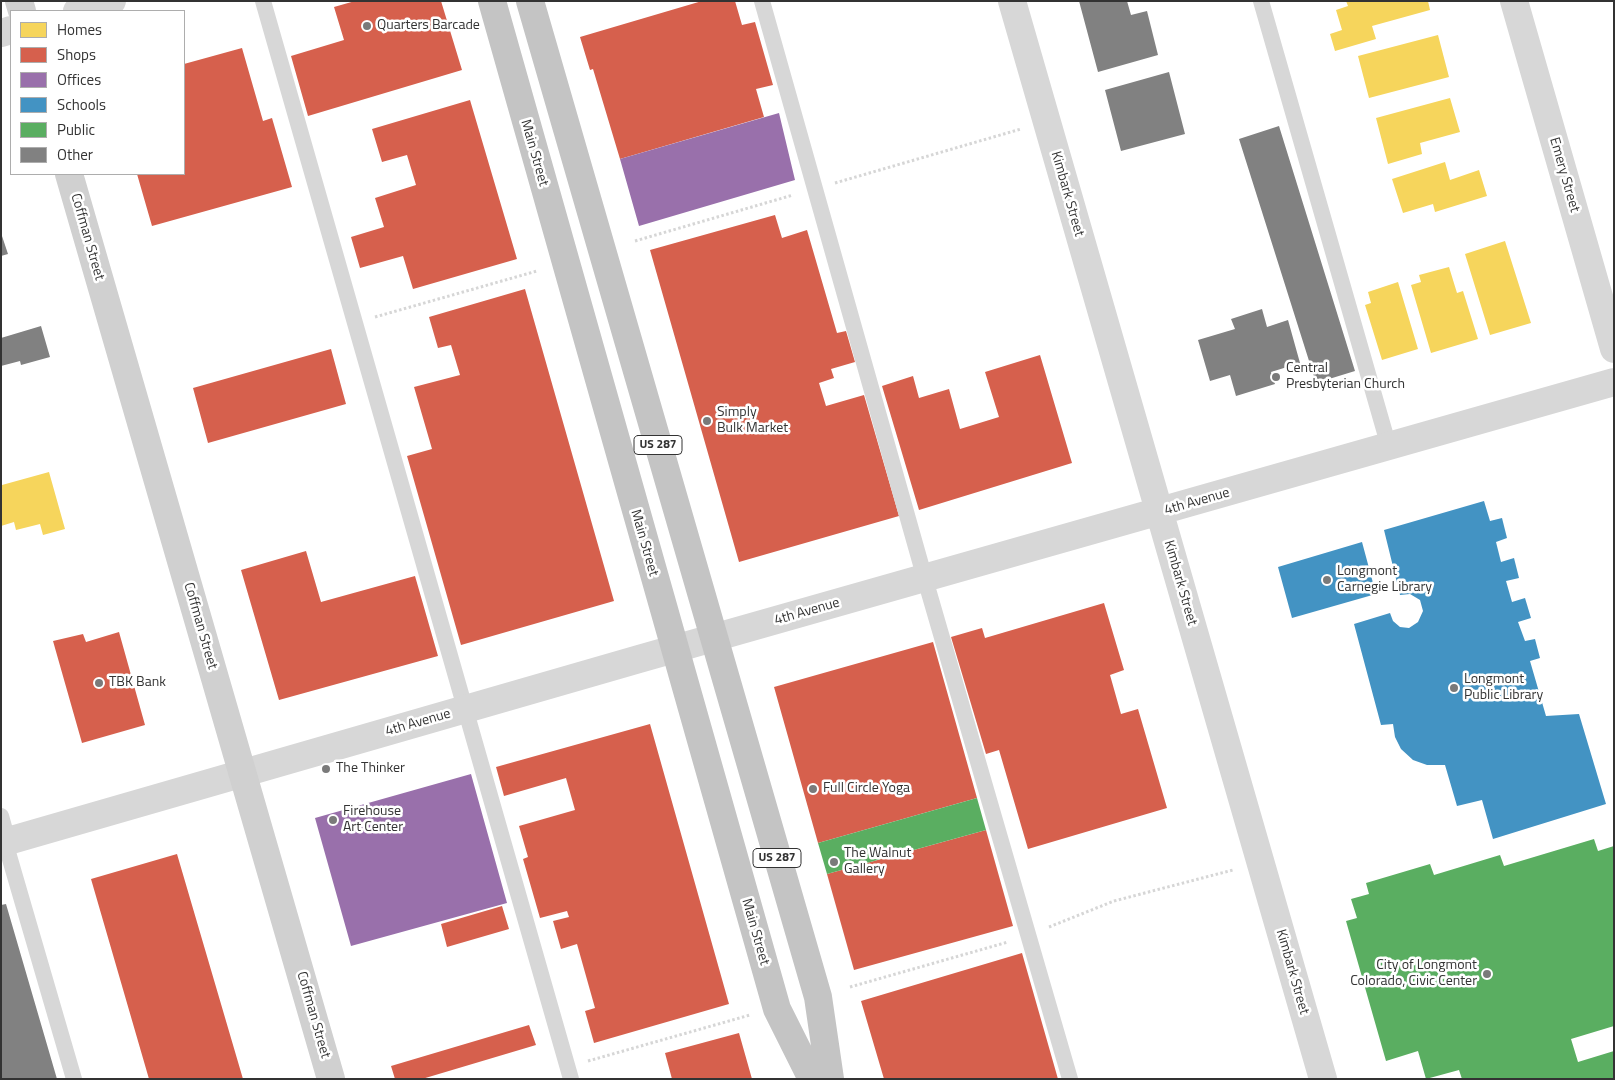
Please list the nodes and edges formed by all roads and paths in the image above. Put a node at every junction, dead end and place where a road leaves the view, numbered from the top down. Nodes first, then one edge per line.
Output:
1 (112, 1) edge
2 (263, 1) edge
3 (492, 1) edge
4 (530, 1) edge
5 (762, 1) edge
6 (1012, 1) edge
7 (1261, 1) edge
8 (1514, 1) edge
9 (80, 10) edge
10 (1047, 122) junction
11 (69, 175) edge
12 (816, 189) junction
13 (635, 240) dead end
14 (537, 271) dead end
15 (356, 322) junction
16 (1614, 349) edge
17 (1614, 382) edge
18 (1388, 447) junction
19 (1159, 512) junction
20 (925, 579) junction
21 (713, 639) junction
22 (674, 649) junction
23 (467, 709) junction
24 (242, 773) junction
25 (4, 835) edge
26 (1261, 866) junction
27 (1029, 936) junction
28 (850, 987) dead end
29 (750, 1015) dead end
30 (570, 1073) edge
31 (74, 1079) edge
32 (331, 1079) edge
33 (812, 1079) edge
34 (830, 1079) edge
35 (1070, 1079) edge
36 (1323, 1079) edge

1 - 9 street
2 - 15 lane
3 - 22 highway, Main Street / US 287
4 - 21 highway, US 287
5 - 12 lane
6 - 10 street, Kimbark Street
7 - 18 lane
8 - 16 street, Emery Street
10 - 12 path
10 - 19 street, Kimbark Street
11 - 24 street, Coffman Street
12 - 13 path
12 - 20 lane
14 - 15 path
15 - 23 lane
17 - 18 street, 4th Avenue
18 - 19 street, 4th Avenue
19 - 20 street, 4th Avenue
19 - 26 street, Kimbark Street
20 - 21 street, 4th Avenue
20 - 27 lane
21 - 22 street, 4th Avenue
21 - 34 highway, US 287
22 - 23 street, 4th Avenue
22 - 33 highway, Main Street / US 287
23 - 24 street, 4th Avenue
23 - 30 lane
24 - 25 street, 4th Avenue
24 - 32 street, Coffman Street
25 - 31 lane
26 - 27 path
26 - 36 street, Kimbark Street
27 - 28 path
27 - 35 lane
29 - 30 path

